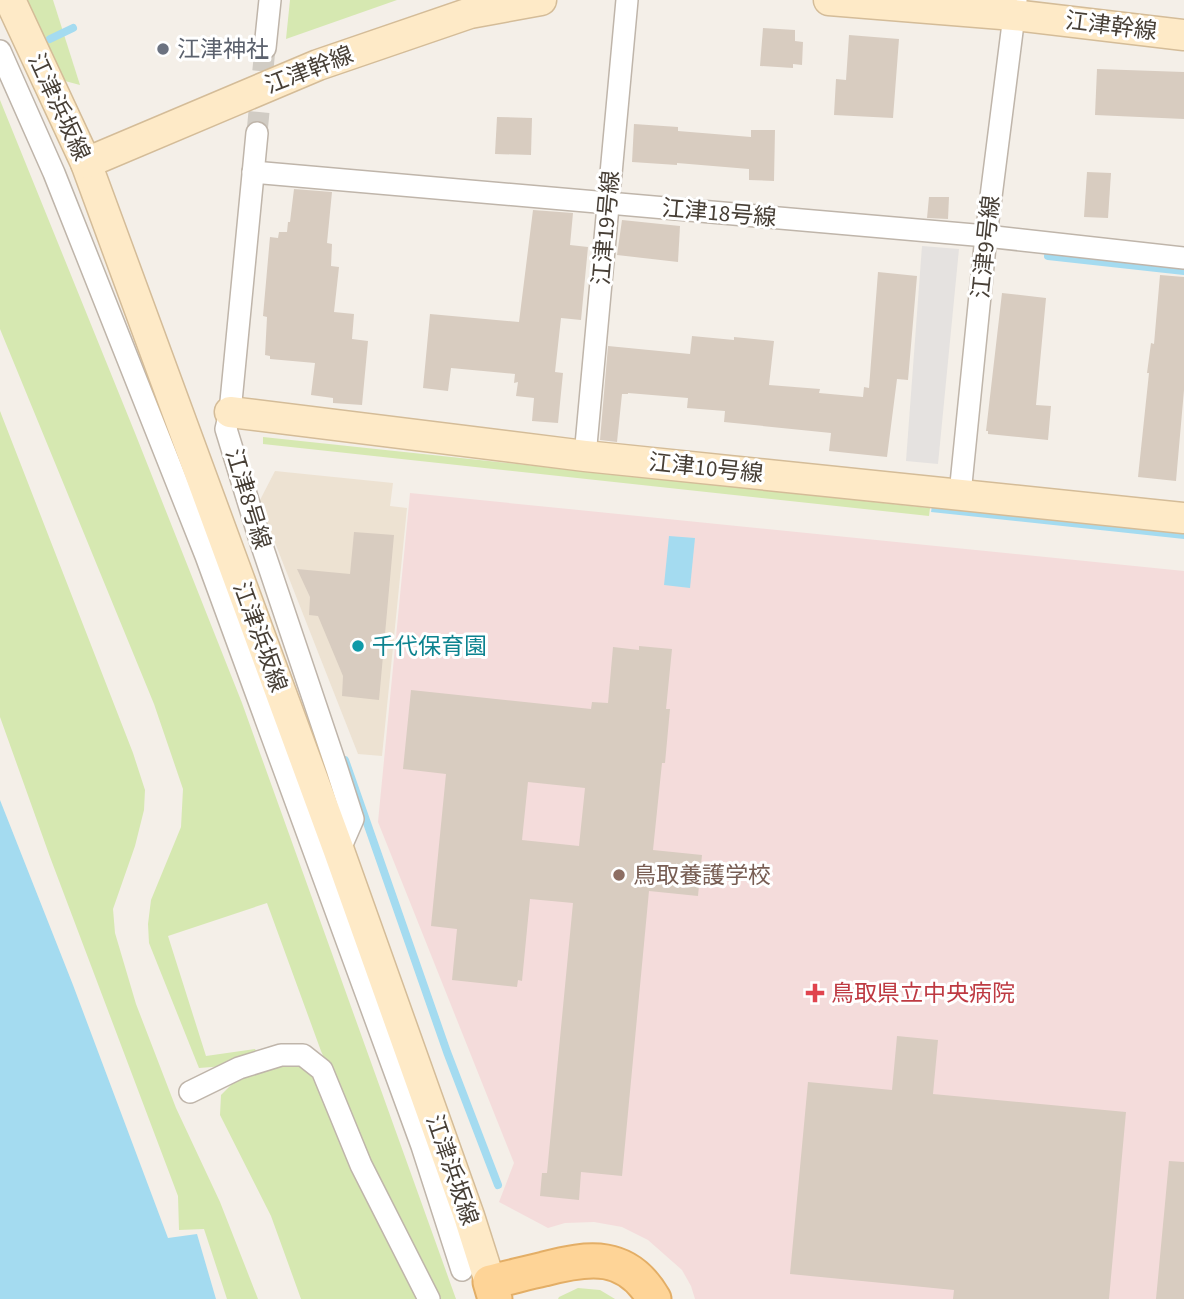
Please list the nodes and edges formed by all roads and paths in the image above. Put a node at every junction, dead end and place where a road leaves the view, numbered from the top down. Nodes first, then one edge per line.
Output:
1 (10, 0) edge
2 (270, 0) edge
3 (541, 0) edge
4 (627, 0) edge
5 (829, 0) edge
6 (1015, 7) edge
7 (1184, 35) edge
8 (265, 48) tunnel mouth
9 (0, 51) edge
10 (257, 133) tunnel mouth
11 (86, 163) junction
12 (253, 172) junction
13 (608, 204) junction
14 (986, 236) junction
15 (1184, 258) edge
16 (230, 412) junction
17 (584, 456) junction
18 (960, 494) junction
19 (1184, 518) edge
20 (339, 851) junction
21 (190, 1093) dead end
22 (482, 1284) edge
23 (429, 1299) edge
24 (654, 1299) edge

1 - 11 street, 江津浜坂線
2 - 8 street
3 - 11 street, 江津幹線
4 - 13 street, 江津19号線
5 - 6 street, 江津幹線
6 - 7 street, 江津幹線
6 - 14 street, 江津9号線
9 - 22 street
10 - 12 street, 江津8号線
11 - 20 street, 江津浜坂線
12 - 13 street, 江津18号線
12 - 16 street, 江津8号線
13 - 14 street, 江津18号線
13 - 17 street, 江津19号線
14 - 15 street, 江津18号線
14 - 18 street, 江津9号線
16 - 17 street, 江津10号線
16 - 20 street, 江津8号線
17 - 18 street, 江津10号線
18 - 19 street, 江津10号線
20 - 22 street, 江津浜坂線
21 - 23 street
22 - 24 main road

